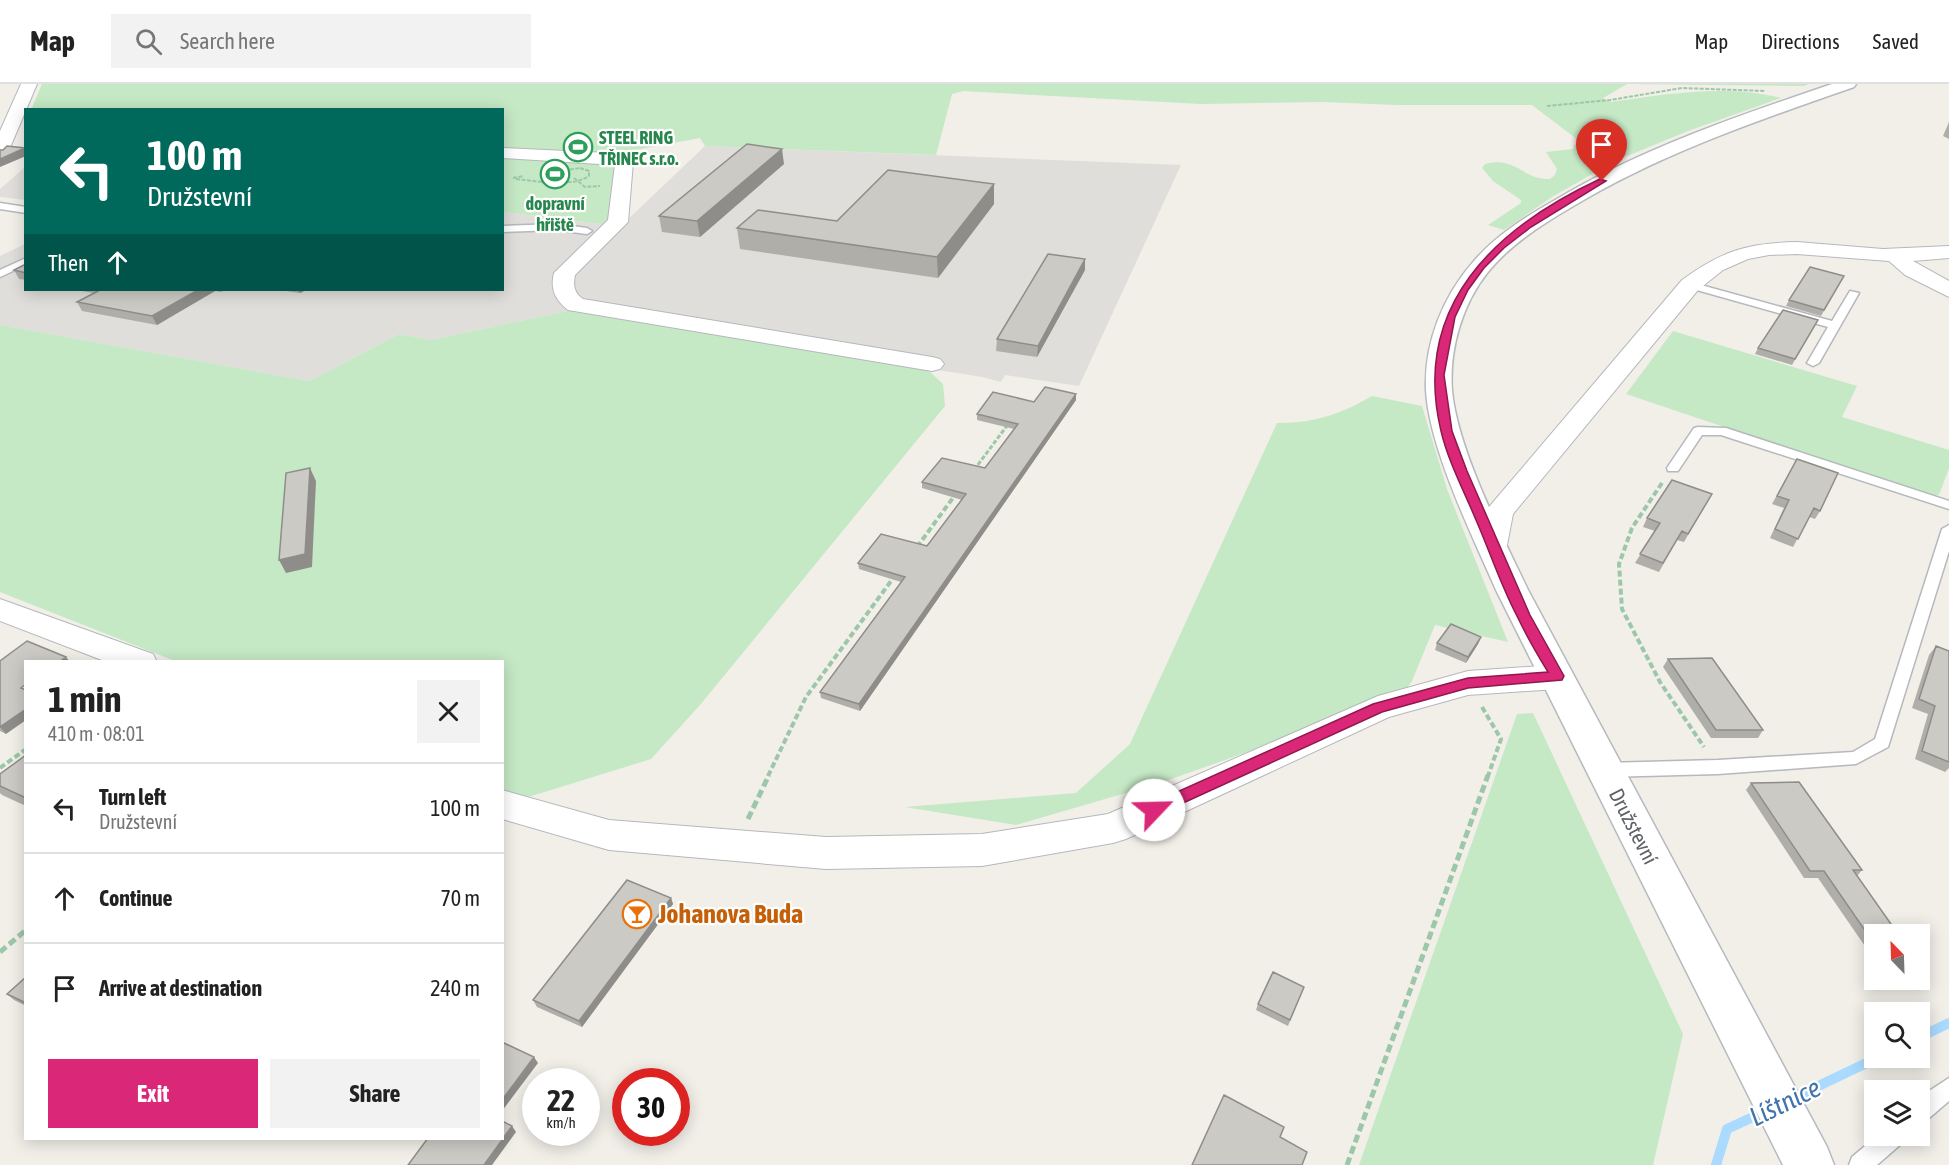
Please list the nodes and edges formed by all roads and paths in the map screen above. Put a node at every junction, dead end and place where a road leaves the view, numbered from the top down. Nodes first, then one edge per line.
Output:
1 (29, 84) edge
2 (1848, 84) edge
3 (1804, 100) junction
4 (1547, 106) dead end
5 (24, 140) edge
6 (2, 146) edge
7 (504, 153) edge
8 (510, 173) dead end
9 (563, 177) dead end
10 (0, 206) edge
11 (23, 208) edge
12 (504, 229) edge
13 (587, 231) dead end
14 (1949, 252) edge
15 (1895, 256) junction
16 (24, 262) edge
17 (0, 274) edge
18 (1690, 285) junction
19 (1949, 290) edge
20 (1854, 293) dead end
21 (1836, 326) junction
22 (1813, 363) dead end
23 (932, 364) dead end
24 (1010, 421) edge
25 (1673, 468) joint
26 (970, 474) edge
27 (957, 492) edge
28 (1949, 505) edge
29 (1949, 529) edge
30 (1492, 545) junction
31 (916, 547) edge
32 (1946, 557) edge
33 (896, 576) edge
34 (0, 609) edge
35 (136, 660) edge
36 (1557, 676) junction
37 (1468, 683) junction
38 (24, 750) edge
39 (1718, 767) junction
40 (0, 768) edge
41 (1605, 770) junction
42 (504, 805) edge
43 (735, 846) junction
44 (24, 932) edge
45 (0, 952) edge
46 (1949, 1088) edge
47 (1930, 1103) edge
48 (1882, 1146) edge
49 (1808, 1162) edge
50 (1347, 1165) edge
51 (1860, 1165) edge

1 - 6 street
2 - 3 street, Družstevní
3 - 4 path
3 - 30 street, Družstevní
5 - 6 street
7 - 23 street
8 - 9 path
10 - 11 lane
12 - 13 lane
14 - 15 street
15 - 18 street
15 - 19 street
16 - 17 lane
18 - 21 lane
18 - 30 street
20 - 21 lane
21 - 22 lane
24 - 26 path
25 - 28 lane
25 - 39 path
27 - 31 path
29 - 32 lane
30 - 36 street, Družstevní
32 - 39 lane
33 - 43 path
34 - 35 street
36 - 37 street
36 - 41 street, Družstevní
37 - 43 street
37 - 50 path
38 - 40 path
39 - 41 lane
41 - 49 street, Družstevní
42 - 43 street
44 - 45 path
46 - 47 lane
48 - 51 lane

